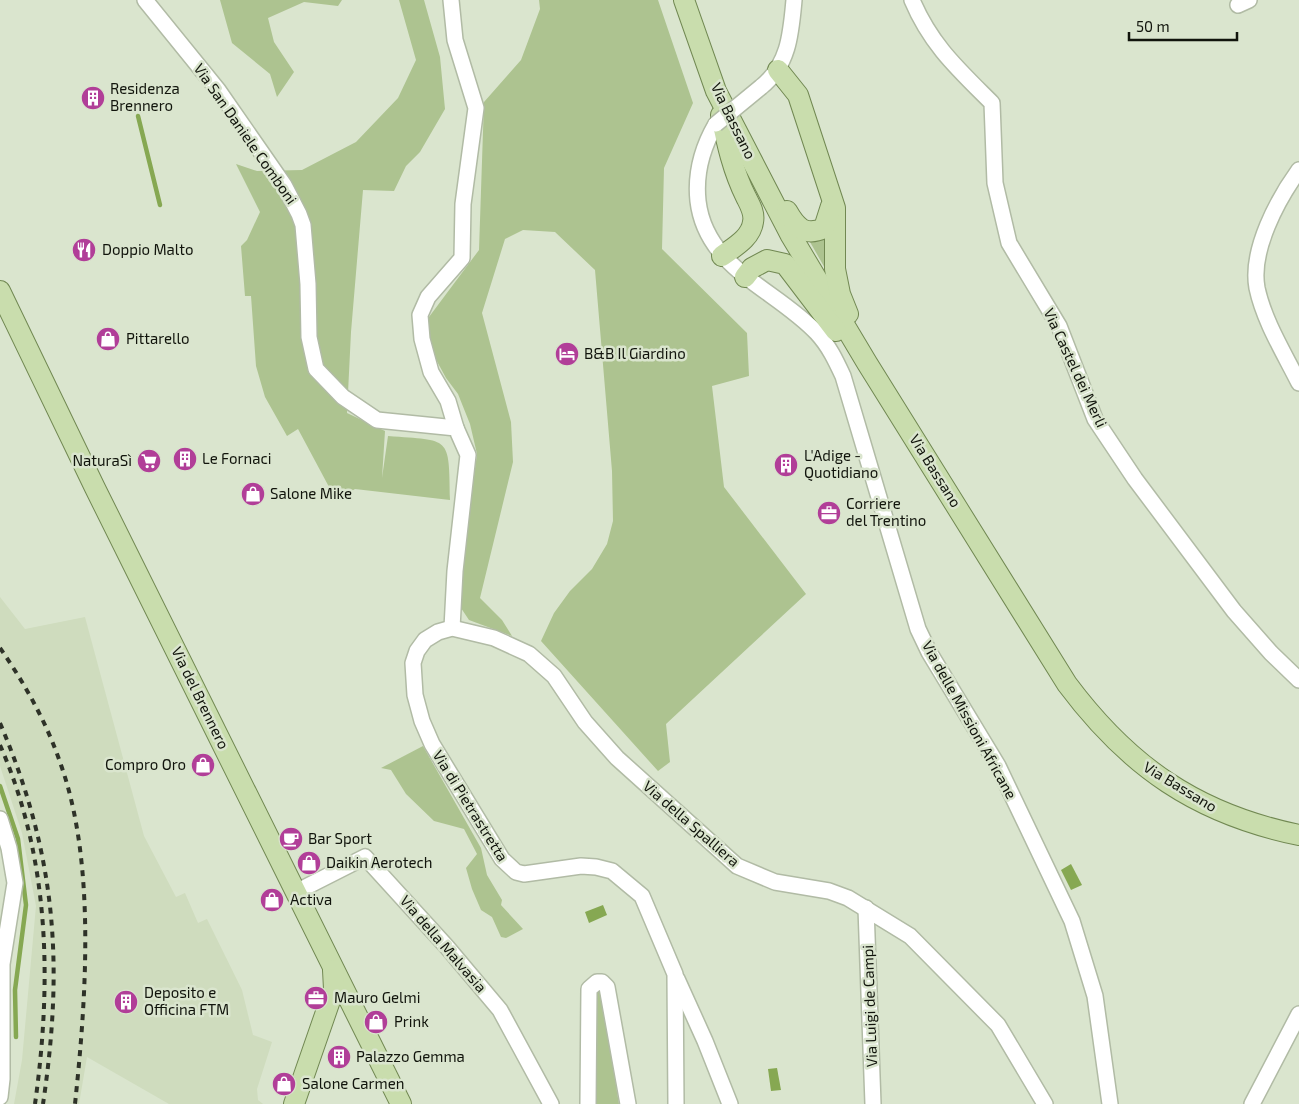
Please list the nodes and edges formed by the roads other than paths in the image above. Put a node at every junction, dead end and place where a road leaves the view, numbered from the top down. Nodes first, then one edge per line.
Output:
1 (145, 0) edge
2 (451, 0) edge
3 (684, 0) edge
4 (794, 0) edge
5 (912, 0) edge
6 (778, 70) junction
7 (716, 91) junction
8 (1299, 170) edge
9 (831, 199) junction
10 (722, 256) junction
11 (745, 277) junction
12 (0, 291) edge
13 (867, 363) junction
14 (1299, 383) edge
15 (456, 428) junction
16 (452, 628) junction
17 (1299, 680) edge
18 (0, 819) edge
19 (1299, 835) edge
20 (296, 892) junction
21 (866, 908) junction
22 (333, 966) junction
23 (675, 974) junction
24 (1299, 1014) edge
25 (325, 1020) junction
26 (362, 1025) junction
27 (1, 1078) edge
28 (0, 1097) edge
29 (294, 1104) edge
30 (401, 1104) edge
31 (551, 1104) edge
32 (588, 1104) edge
33 (628, 1104) edge
34 (676, 1104) edge
35 (730, 1104) edge
36 (873, 1104) edge
37 (1045, 1104) edge
38 (1110, 1104) edge
39 (1252, 1104) edge

1 - 15 street, Via San Daniele Comboni
2 - 15 street
3 - 7 main road, Via Bassano
4 - 6 street
5 - 17 street, Via Castel dei Merli
6 - 9 main road
6 - 10 street, Via delle Missioni Africane, bridge
7 - 9 main road
7 - 10 main road
7 - 13 main road, Via Bassano
8 - 14 street
9 - 13 main road
10 - 11 street, Via delle Missioni Africane
11 - 13 main road
11 - 38 street, Via delle Missioni Africane
12 - 20 main road, Via del Brennero
13 - 19 main road, Via Bassano
15 - 16 street
16 - 21 street, Via della Spalliera
16 - 23 street, Via di Pietrastretta
18 - 27 street
20 - 22 main road, Via del Brennero
20 - 31 street, Via della Malvasia
21 - 36 street, Via Luigi de Campi
21 - 37 street, Via della Spalliera
22 - 25 main road
22 - 26 main road, Via del Brennero
23 - 34 street, Via di Pietrastretta
23 - 35 street, Via di Pietrastretta
24 - 39 street
25 - 26 main road
25 - 29 main road
26 - 30 main road, Via del Brennero
27 - 28 street
32 - 33 street

